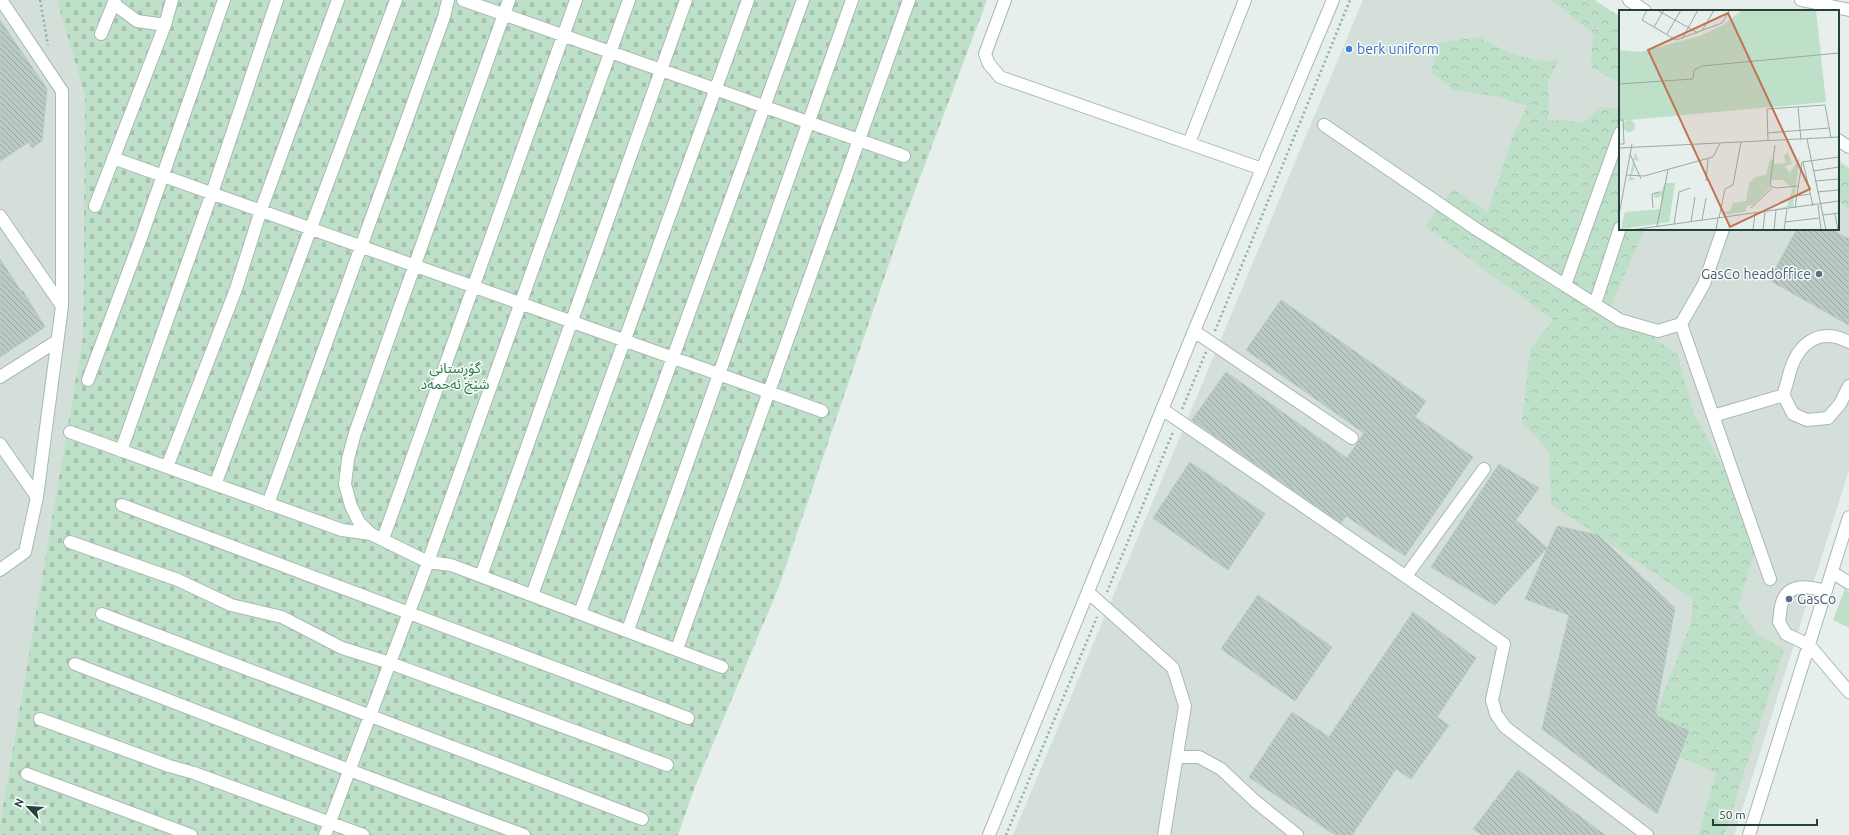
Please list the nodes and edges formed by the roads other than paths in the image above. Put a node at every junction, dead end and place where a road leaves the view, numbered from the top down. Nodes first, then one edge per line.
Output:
1 (1, 0) edge
2 (172, 0) edge
3 (224, 0) edge
4 (277, 0) edge
5 (338, 0) edge
6 (396, 0) edge
7 (448, 0) edge
8 (463, 0) edge
9 (508, 0) edge
10 (576, 0) edge
11 (629, 0) edge
12 (686, 0) edge
13 (748, 0) edge
14 (803, 0) edge
15 (852, 0) edge
16 (909, 0) edge
17 (1005, 0) edge
18 (1245, 0) edge
19 (1333, 0) edge
20 (1629, 0) edge
21 (1801, 0) edge
22 (114, 2) edge
23 (1644, 10) edge
24 (1849, 10) edge
25 (503, 14) junction
26 (165, 25) junction
27 (101, 34) dead end
28 (563, 36) junction
29 (610, 52) junction
30 (661, 70) junction
31 (716, 90) junction
32 (764, 107) junction
33 (809, 123) junction
34 (1324, 125) dead end
35 (1619, 136) edge
36 (859, 141) junction
37 (1189, 143) junction
38 (904, 156) dead end
39 (113, 158) junction
40 (1262, 169) junction
41 (163, 175) junction
42 (212, 193) junction
43 (95, 206) dead end
44 (261, 210) junction
45 (0, 216) edge
46 (311, 228) junction
47 (1619, 230) edge
48 (1723, 230) edge
49 (360, 246) junction
50 (414, 265) junction
51 (1564, 285) junction
52 (473, 286) junction
53 (520, 303) junction
54 (1595, 304) junction
55 (62, 306) junction
56 (571, 321) junction
57 (1681, 324) junction
58 (1194, 331) junction
59 (625, 340) junction
60 (57, 341) junction
61 (1849, 342) edge
62 (673, 358) junction
63 (719, 374) junction
64 (0, 377) edge
65 (88, 380) dead end
66 (1849, 386) edge
67 (769, 392) junction
68 (1784, 395) junction
69 (1162, 409) junction
70 (822, 411) dead end
71 (1713, 416) junction
72 (70, 432) dead end
73 (1352, 438) dead end
74 (0, 444) edge
75 (121, 450) junction
76 (167, 467) junction
77 (1484, 469) dead end
78 (215, 484) junction
79 (37, 497) junction
80 (268, 504) junction
81 (122, 506) dead end
82 (1849, 517) edge
83 (371, 534) junction
84 (383, 539) junction
85 (70, 542) dead end
86 (428, 562) junction
87 (0, 570) edge
88 (1832, 572) junction
89 (481, 576) junction
90 (1406, 576) junction
91 (1770, 579) dead end
92 (1849, 583) edge
93 (1826, 591) junction
94 (1088, 592) junction
95 (532, 595) junction
96 (408, 613) junction
97 (580, 613) junction
98 (102, 614) dead end
99 (628, 630) junction
100 (1809, 645) junction
101 (677, 650) junction
102 (390, 663) junction
103 (75, 664) dead end
104 (722, 667) dead end
105 (1849, 692) edge
106 (370, 716) junction
107 (688, 718) dead end
108 (40, 719) dead end
109 (1176, 757) junction
110 (667, 765) dead end
111 (349, 770) junction
112 (27, 774) dead end
113 (642, 819) dead end
114 (330, 822) junction
115 (191, 835) edge
116 (325, 835) edge
117 (363, 835) edge
118 (524, 835) edge
119 (989, 835) edge
120 (1164, 835) edge
121 (1297, 835) edge
122 (1647, 835) edge
123 (1749, 835) edge

1 - 55 street
2 - 26 street
3 - 41 street
4 - 42 street
5 - 44 street
6 - 46 street
7 - 49 street
8 - 25 street
9 - 25 street
10 - 28 street
11 - 29 street
12 - 30 street
13 - 31 street
14 - 32 street
15 - 33 street
16 - 36 street
17 - 37 street
18 - 37 street
19 - 40 street
20 - 23 street
21 - 24 street
22 - 26 street
22 - 27 street
25 - 28 street
25 - 50 street
26 - 39 street
28 - 29 street
28 - 52 street
29 - 30 street
29 - 53 street
30 - 31 street
30 - 56 street
31 - 32 street
31 - 59 street
32 - 33 street
32 - 62 street
33 - 36 street
33 - 63 street
34 - 51 street
35 - 51 street
36 - 38 street
36 - 67 street
37 - 40 street
39 - 41 street
39 - 43 street
40 - 58 street
41 - 42 street
41 - 65 street
42 - 44 street
42 - 75 street
44 - 46 street
44 - 76 street
45 - 55 street
46 - 49 street
46 - 78 street
47 - 54 street
48 - 57 street
49 - 50 street
49 - 80 street
50 - 52 street
50 - 83 street
51 - 54 street
52 - 53 street
52 - 84 street
53 - 56 street
53 - 86 street
54 - 57 street
55 - 60 street
56 - 59 street
56 - 89 street
57 - 71 street
58 - 69 street
58 - 73 street
59 - 62 street
59 - 95 street
60 - 64 street
60 - 79 street
61 - 68 street
62 - 63 street
62 - 97 street
63 - 67 street
63 - 99 street
66 - 68 street
67 - 70 street
67 - 101 street
68 - 71 street
69 - 90 street
69 - 94 street
71 - 91 street
72 - 75 street
74 - 79 street
75 - 76 street
76 - 78 street
77 - 90 street
78 - 80 street
79 - 87 street
80 - 83 street
81 - 96 street
82 - 88 street
83 - 84 street
84 - 86 street
85 - 102 street
86 - 89 street
86 - 96 street
88 - 92 street
88 - 93 street
89 - 95 street
90 - 122 street
93 - 100 street
93 - 100 street
94 - 109 street
94 - 119 street
95 - 97 street
96 - 102 street
96 - 107 street
97 - 99 street
98 - 106 street
99 - 101 street
100 - 105 street
100 - 123 street
101 - 104 street
102 - 106 street
102 - 110 street
103 - 111 street
106 - 111 street
106 - 113 street
108 - 114 street
109 - 120 street
109 - 121 street
111 - 114 street
111 - 118 street
112 - 115 street
114 - 116 street
114 - 117 street

